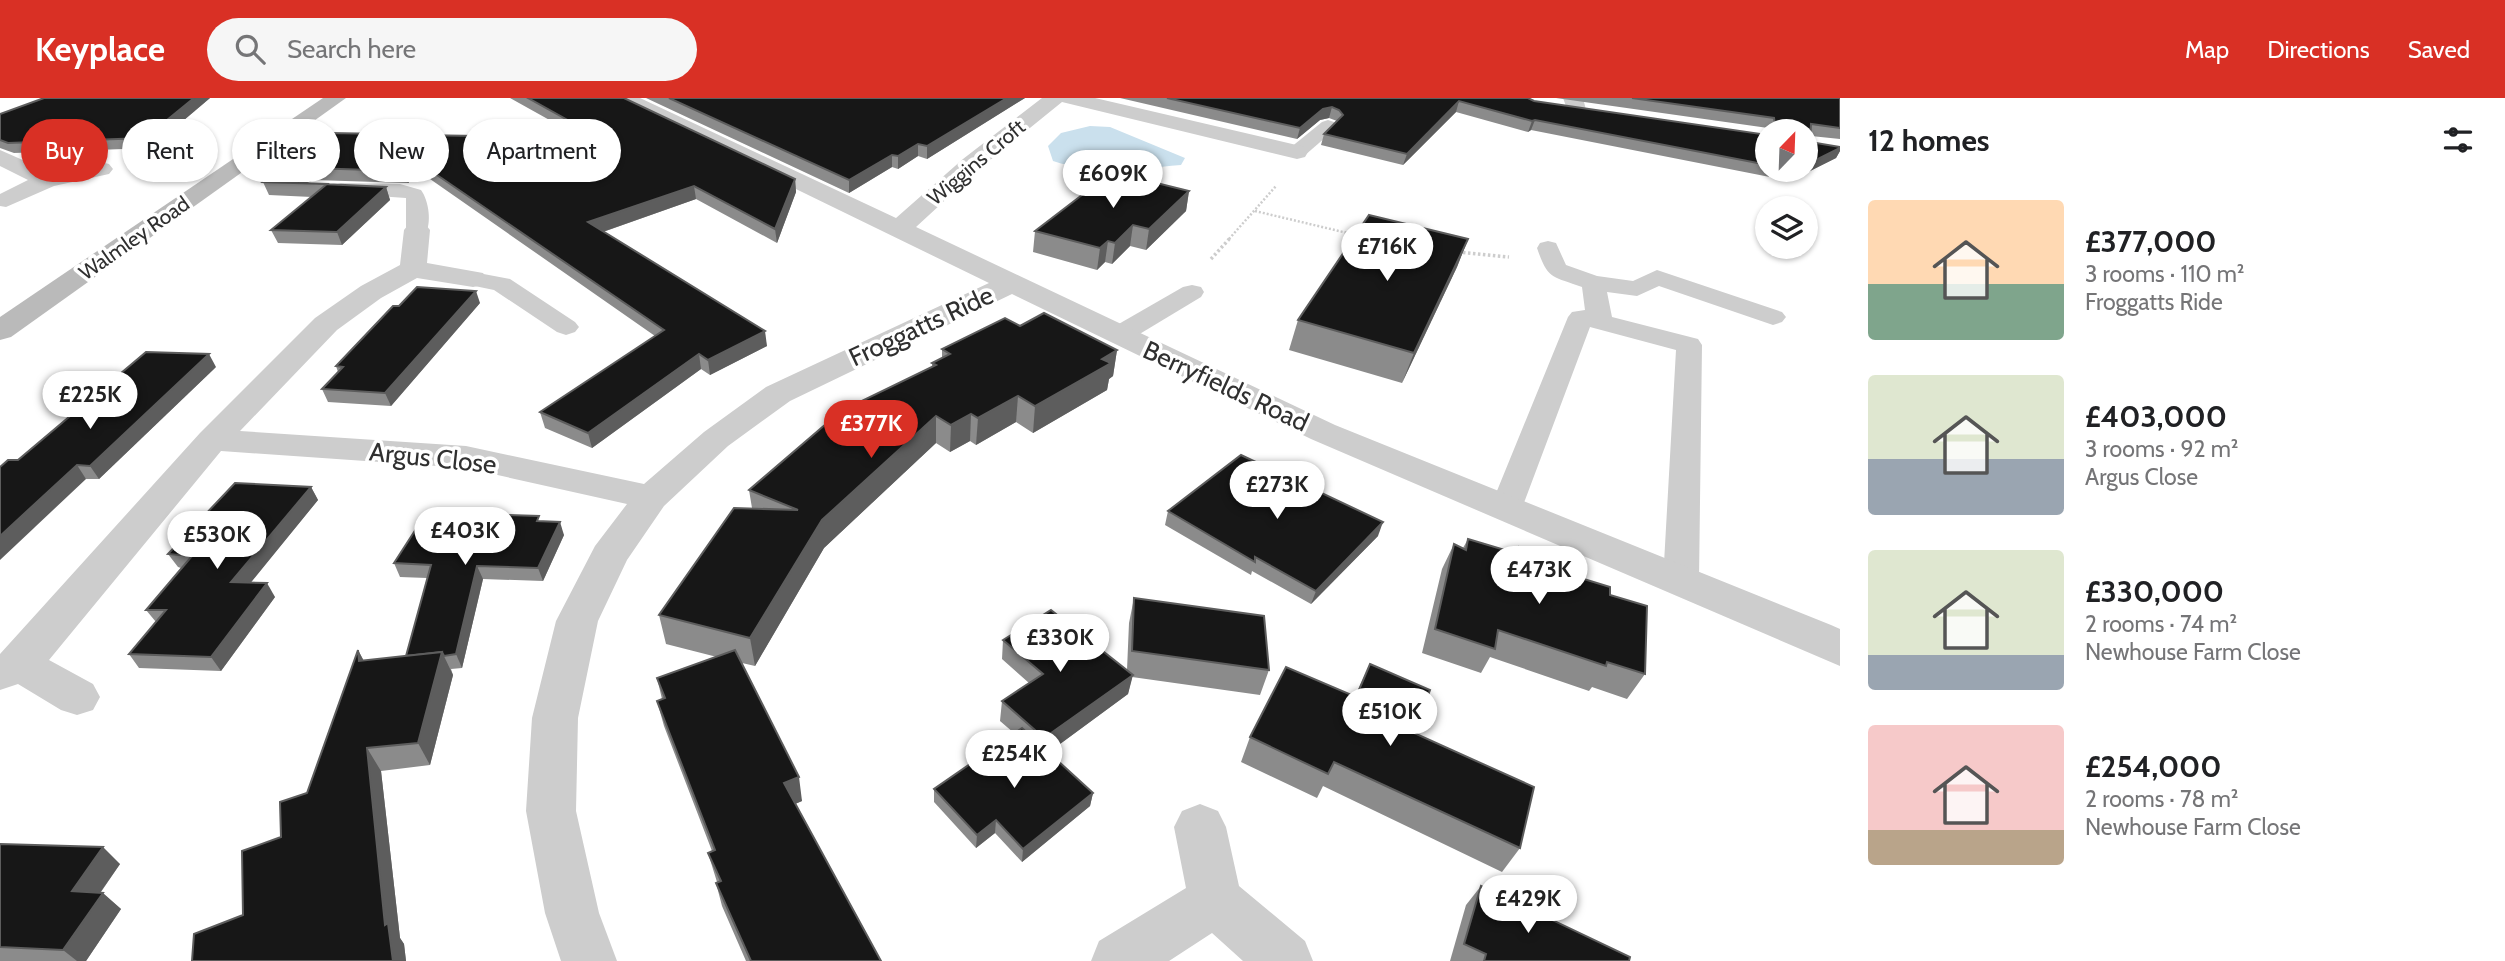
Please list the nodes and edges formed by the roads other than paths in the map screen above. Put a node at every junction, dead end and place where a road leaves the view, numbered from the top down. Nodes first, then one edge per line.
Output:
1 (336, 98) edge
2 (624, 98) edge
3 (1055, 98) edge
4 (1069, 98) edge
5 (1575, 104) edge
6 (1553, 107) edge
7 (1602, 114) edge
8 (1328, 126) edge
9 (1251, 141) junction
10 (1297, 152) joint
11 (0, 157) edge
12 (1224, 161) road end
13 (21, 167) edge
14 (43, 182) edge
15 (326, 189) edge
16 (6, 200) dead end
17 (900, 228) junction
18 (417, 230) joint
19 (1551, 254) road end
20 (413, 269) junction
21 (473, 279) joint
22 (1593, 283) junction
23 (1012, 284) junction
24 (1192, 292) road end
25 (1773, 317) dead end
26 (1600, 322) junction
27 (566, 327) dead end
28 (0, 331) edge
29 (1119, 335) junction
30 (212, 440) junction
31 (651, 498) junction
32 (1506, 508) junction
33 (1681, 581) junction
34 (1840, 649) edge
35 (10, 668) edge
36 (77, 697) dead end
37 (1200, 827) dead end
38 (1215, 900) junction
39 (589, 961) edge
40 (1119, 961) edge
41 (1285, 961) edge

1 - 28 main road, Walmley Road
2 - 17 street, Berryfields Road
3 - 17 street, Wiggins Croft
4 - 9 street
5 - 6 street
5 - 7 street
8 - 10 lane
9 - 10 street
9 - 12 street
11 - 13 street
14 - 16 street
15 - 18 lane
17 - 23 street, Berryfields Road
18 - 20 street
19 - 22 lane
20 - 21 street
20 - 30 street
21 - 27 lane
22 - 25 lane
22 - 26 lane
23 - 29 street, Berryfields Road
23 - 31 street, Froggatts Ride
24 - 29 lane
26 - 32 lane
26 - 33 lane
29 - 32 street, Berryfields Road
30 - 31 street, Argus Close
30 - 35 street
31 - 39 street, Froggatts Ride
32 - 33 street, Berryfields Road
33 - 34 street, Berryfields Road
35 - 36 street
37 - 38 street
38 - 40 street
38 - 41 street

